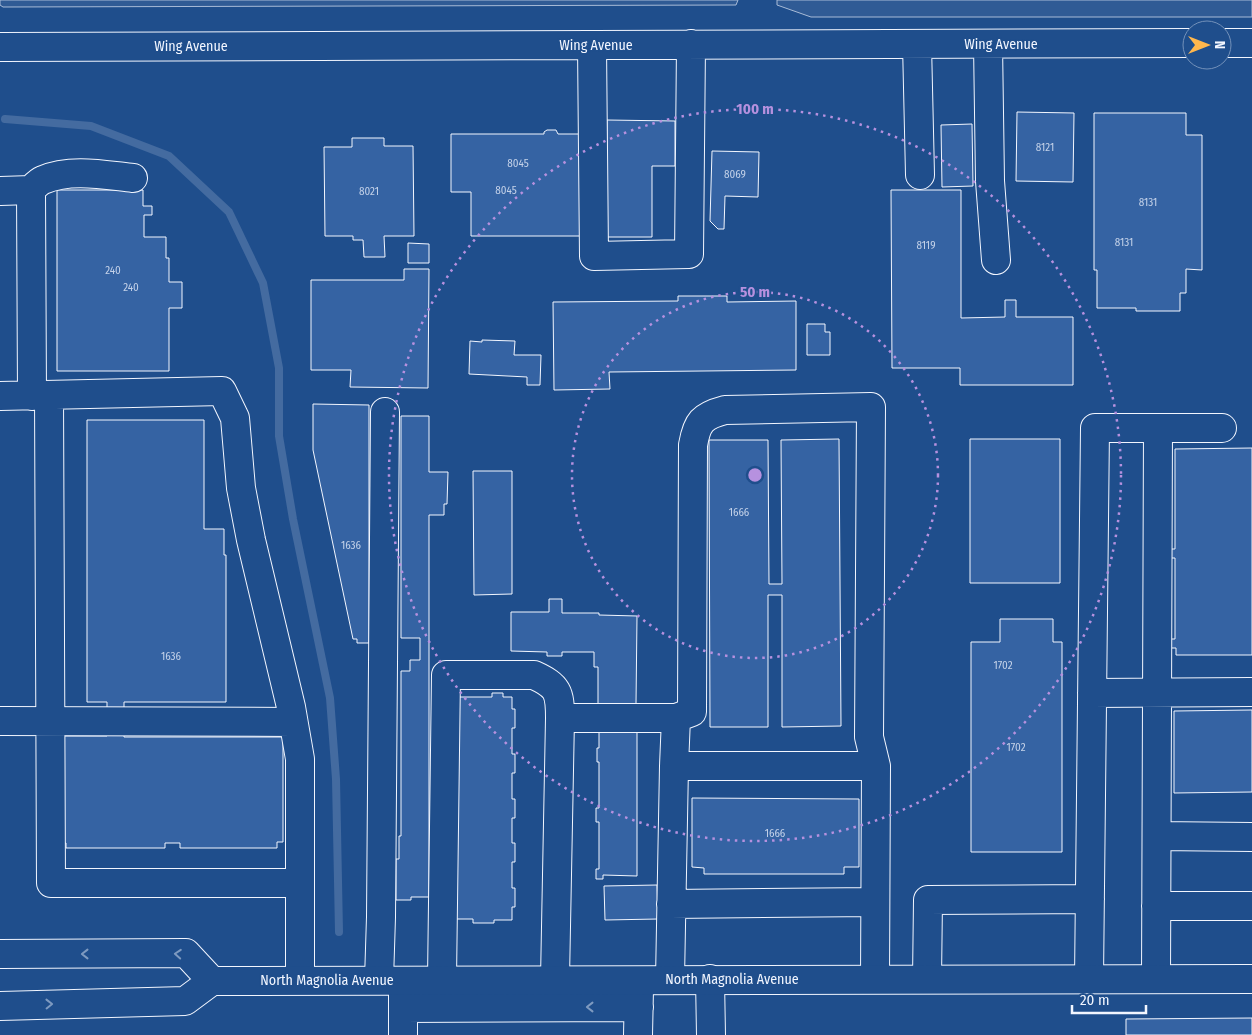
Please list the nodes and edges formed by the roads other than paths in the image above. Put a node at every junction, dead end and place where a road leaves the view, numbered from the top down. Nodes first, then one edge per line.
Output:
1 (1182, 43) edge
2 (1232, 43) edge
3 (1252, 43) edge
4 (690, 44) junction
5 (917, 44) junction
6 (988, 44) junction
7 (592, 45) junction
8 (0, 47) edge
9 (920, 175) dead end
10 (133, 178) dead end
11 (0, 190) edge
12 (31, 190) junction
13 (996, 260) dead end
14 (40, 395) junction
15 (0, 396) edge
16 (385, 412) dead end
17 (1158, 428) junction
18 (1222, 428) dead end
19 (1252, 692) edge
20 (1092, 693) junction
21 (1158, 693) junction
22 (560, 718) junction
23 (676, 718) junction
24 (50, 720) junction
25 (0, 721) edge
26 (294, 722) junction
27 (674, 766) junction
28 (876, 766) junction
29 (1157, 836) junction
30 (1252, 837) edge
31 (300, 883) junction
32 (1090, 899) junction
33 (875, 902) junction
34 (672, 904) junction
35 (1156, 906) junction
36 (1252, 906) edge
37 (0, 954) edge
38 (442, 979) junction
39 (556, 979) junction
40 (639, 979) junction
41 (670, 979) junction
42 (710, 979) junction
43 (875, 979) junction
44 (926, 979) junction
45 (1089, 979) junction
46 (1156, 979) junction
47 (1252, 979) edge
48 (212, 980) junction
49 (300, 980) junction
50 (391, 980) junction
51 (0, 1006) edge
52 (639, 1007) junction
53 (403, 1008) junction
54 (403, 1035) edge
55 (638, 1035) edge
56 (710, 1035) edge

1 - 6 main road, Wing Avenue
2 - 3 main road
4 - 5 main road, Wing Avenue
4 - 7 main road, Wing Avenue
4 - 7 main road
5 - 6 main road, Wing Avenue
5 - 9 main road
6 - 13 main road
7 - 8 main road, Wing Avenue
10 - 12 main road
11 - 12 main road
12 - 14 main road
14 - 15 main road
14 - 24 main road
14 - 26 main road
16 - 50 main road
17 - 18 main road
17 - 20 main road
17 - 21 main road
19 - 21 main road
20 - 21 main road
20 - 32 main road
21 - 29 main road
22 - 23 main road
22 - 38 main road
22 - 39 main road
23 - 27 main road
23 - 28 main road
24 - 25 main road
24 - 26 main road
24 - 31 main road
26 - 31 main road
27 - 28 main road
27 - 34 main road
28 - 33 main road
29 - 30 main road
29 - 35 main road
31 - 49 main road
32 - 44 main road
32 - 45 main road
33 - 34 main road
33 - 43 main road
34 - 41 main road
35 - 36 main road
35 - 46 main road
48 -> 37 main road
38 - 39 main road, North Magnolia Avenue
38 - 50 main road, North Magnolia Avenue
39 - 40 main road, North Magnolia Avenue
40 - 41 main road, North Magnolia Avenue
40 - 52 main road
41 - 42 main road, North Magnolia Avenue
42 - 43 main road, North Magnolia Avenue
42 - 56 main road
43 - 44 main road, North Magnolia Avenue
44 - 45 main road, North Magnolia Avenue
45 - 46 main road, North Magnolia Avenue
46 - 47 main road, North Magnolia Avenue
48 - 49 main road, North Magnolia Avenue
51 -> 48 main road
49 - 50 main road, North Magnolia Avenue
50 - 53 main road
52 -> 53 main road
52 - 55 main road
53 - 54 main road

